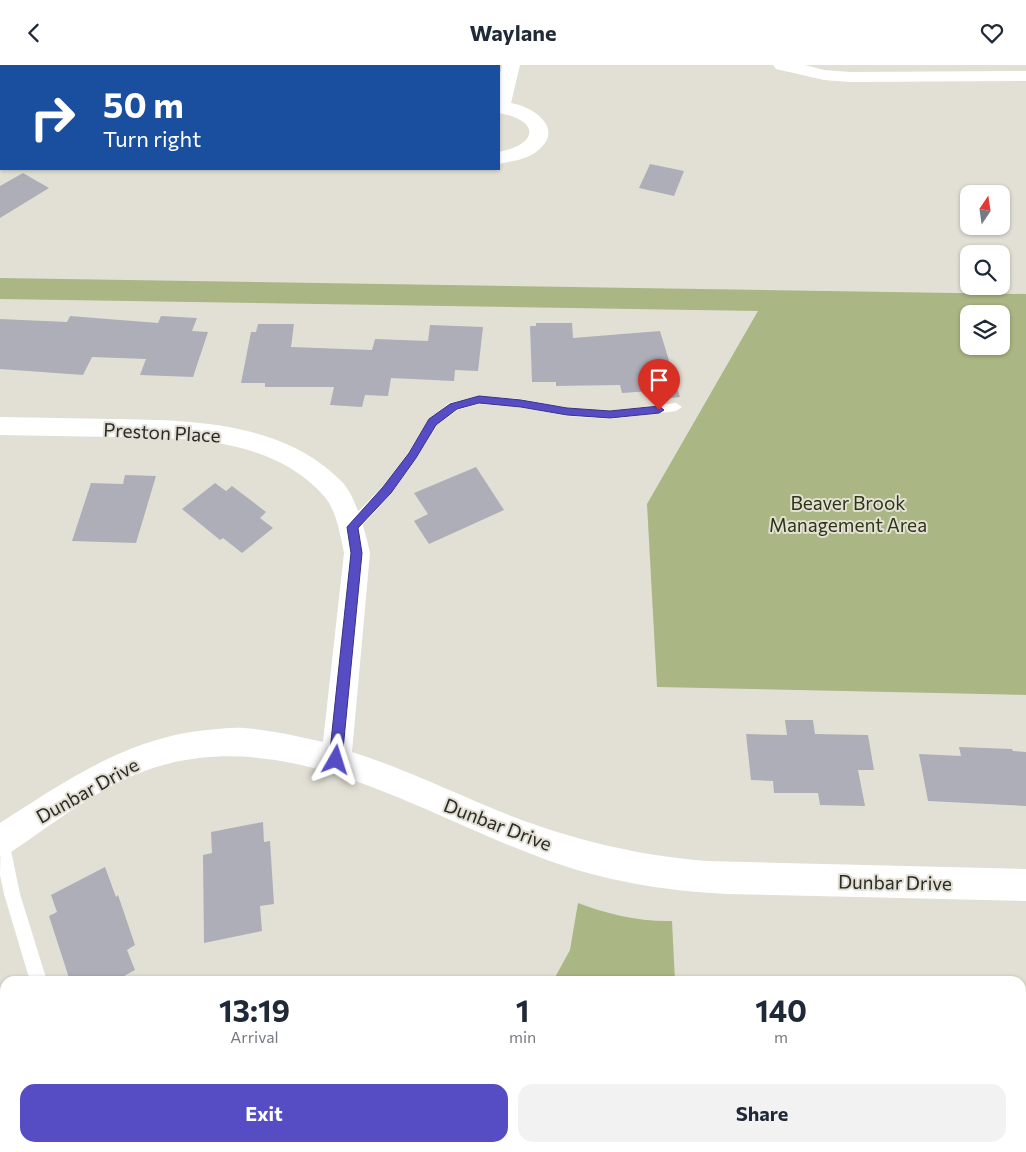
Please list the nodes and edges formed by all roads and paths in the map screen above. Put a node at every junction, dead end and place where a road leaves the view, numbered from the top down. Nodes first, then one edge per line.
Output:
1 (511, 65) edge
2 (782, 65) edge
3 (1026, 76) edge
4 (500, 107) edge
5 (500, 158) edge
6 (676, 407) dead end
7 (0, 426) edge
8 (352, 527) junction
9 (336, 760) junction
10 (0, 841) edge
11 (1026, 885) edge
12 (37, 976) edge

1 - 4 street
2 - 3 street
4 - 5 street
6 - 8 lane
7 - 8 street, Preston Place
8 - 9 street, Preston Place
9 - 10 street, Dunbar Drive
9 - 11 street, Dunbar Drive
10 - 12 lane

